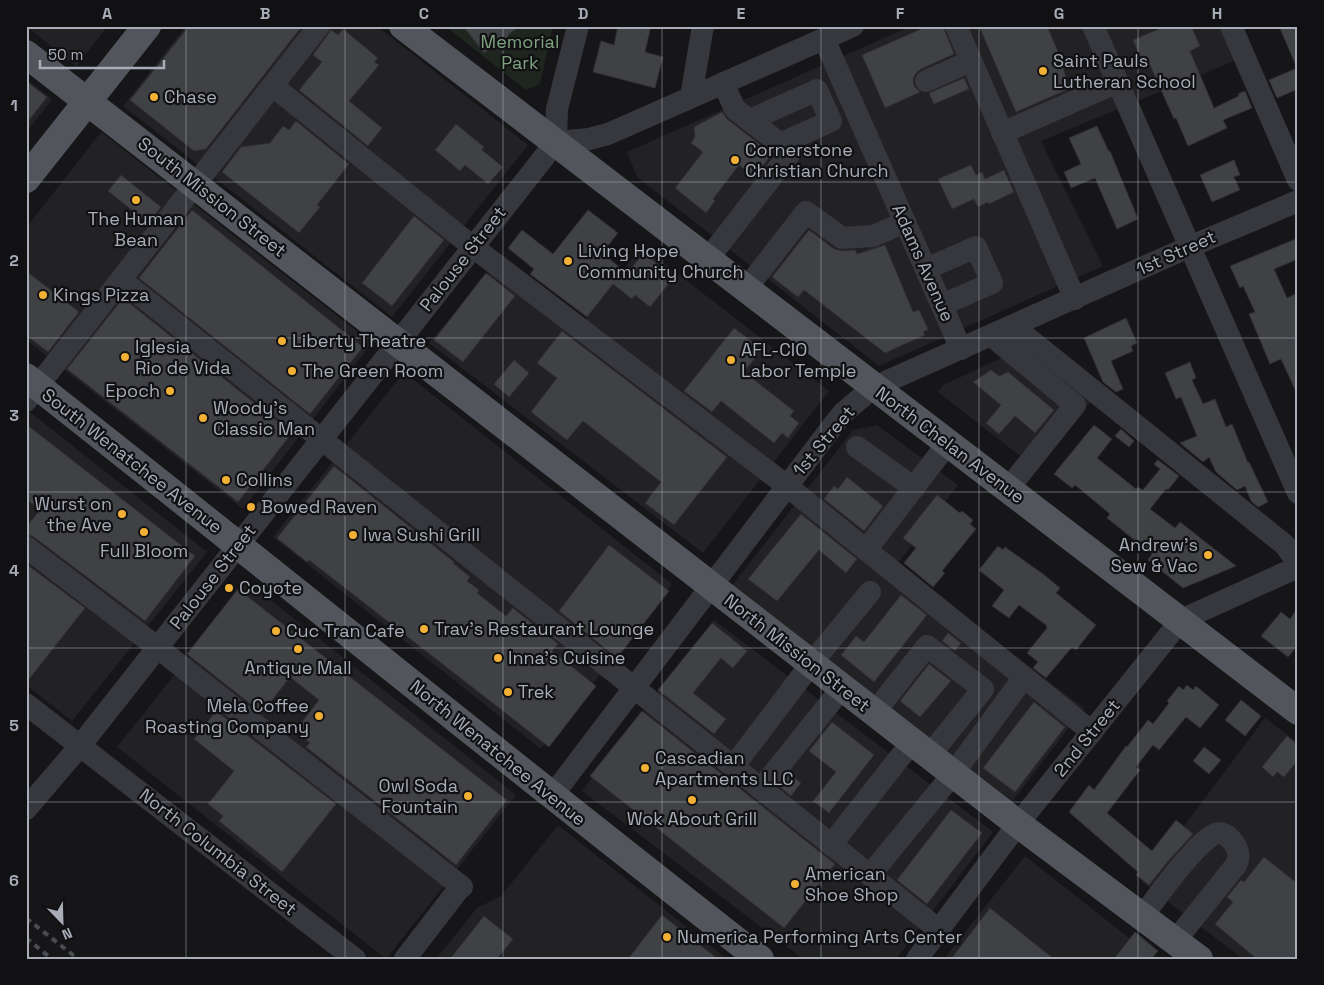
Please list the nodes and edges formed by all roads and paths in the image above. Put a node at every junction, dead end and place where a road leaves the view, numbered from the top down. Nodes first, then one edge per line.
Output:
1 (147, 26) edge
2 (319, 26) edge
3 (403, 26) edge
4 (578, 26) edge
5 (703, 26) edge
6 (852, 26) edge
7 (956, 26) edge
8 (1093, 26) edge
9 (1230, 26) edge
10 (826, 33) edge
11 (26, 54) edge
12 (971, 62) junction
13 (926, 81) dead end
14 (1118, 82) junction
15 (724, 83) junction
16 (273, 86) junction
17 (691, 98) junction
18 (89, 101) junction
19 (750, 120) junction
20 (1002, 133) junction
21 (556, 142) junction
22 (780, 144) junction
23 (26, 180) edge
24 (1298, 180) edge
25 (196, 184) junction
26 (1298, 201) edge
27 (905, 222) junction
28 (473, 247) junction
29 (1189, 247) junction
30 (708, 259) junction
31 (926, 269) junction
32 (121, 280) junction
33 (746, 289) junction
34 (1074, 299) junction
35 (942, 305) junction
36 (1014, 326) junction
37 (992, 336) junction
38 (398, 342) junction
39 (962, 350) junction
40 (30, 388) edge
41 (874, 388) junction
42 (322, 439) junction
43 (948, 444) junction
44 (857, 446) dead end
45 (787, 486) junction
46 (914, 488) junction
47 (1008, 489) junction
48 (1298, 493) edge
49 (239, 545) junction
50 (26, 547) edge
51 (866, 550) junction
52 (1298, 565) edge
53 (711, 586) junction
54 (870, 592) dead end
55 (1181, 620) junction
56 (158, 648) junction
57 (811, 664) junction
58 (1024, 677) junction
59 (633, 688) junction
60 (842, 688) junction
61 (26, 704) edge
62 (1298, 711) edge
63 (874, 713) junction
64 (1092, 732) junction
65 (80, 746) junction
66 (921, 749) junction
67 (733, 767) junction
68 (953, 774) junction
69 (761, 789) junction
70 (552, 796) junction
71 (26, 809) edge
72 (1018, 824) junction
73 (831, 845) junction
74 (870, 875) junction
75 (1142, 917) junction
76 (939, 930) junction
77 (1175, 941) junction
78 (355, 959) edge
79 (405, 959) edge
80 (760, 959) edge
81 (917, 959) edge
82 (1199, 959) edge

1 - 18 main road
2 - 16 street
3 - 21 main road, North Chelan Avenue
4 - 21 street
5 - 17 street
6 - 10 street
7 - 12 street
8 - 14 street
9 - 24 street
10 - 15 street
10 - 27 street, Adams Avenue
11 - 18 main road, South Mission Street
12 - 13 street
12 - 20 street
14 - 20 street
14 - 29 street
15 - 17 street
15 - 19 street
16 - 25 street
16 - 28 street
17 - 21 street
18 - 23 main road
18 - 25 main road, South Mission Street
19 - 22 street
19 - 22 street
20 - 34 street
21 - 28 street, Palouse Street
21 - 30 main road, North Chelan Avenue
22 - 30 street
25 - 32 street
25 - 38 main road, South Mission Street
26 - 29 street, 1st Street
27 - 31 street, Adams Avenue
27 - 33 street
28 - 38 street, Palouse Street
28 - 45 street
29 - 34 street, 1st Street
29 - 48 street
30 - 33 main road, North Chelan Avenue
31 - 35 street, Adams Avenue
31 - 35 street
32 - 40 street
32 - 42 street
33 - 41 main road, North Chelan Avenue
34 - 36 street, 1st Street
35 - 39 street, Adams Avenue
36 - 37 street, 1st Street
36 - 52 street
37 - 39 street, 1st Street
37 - 47 street
38 - 42 street, Palouse Street
38 - 53 main road, North Mission Street
39 - 41 street, 1st Street
40 - 49 main road, South Wenatchee Avenue
41 - 43 main road, North Chelan Avenue
41 - 45 street, 1st Street
42 - 49 street, Palouse Street
42 - 59 street
43 - 46 street
43 - 47 main road, North Chelan Avenue
44 - 46 street
45 - 51 street
45 - 53 street, 1st Street
46 - 51 street
47 - 55 main road, North Chelan Avenue
49 - 56 street, Palouse Street
49 - 70 main road, North Wenatchee Avenue
50 - 56 street
51 - 58 street
52 - 55 street, 2nd Street
53 - 57 main road, North Mission Street
53 - 59 street, 1st Street
54 - 57 street
55 - 62 main road, North Chelan Avenue
55 - 64 street, 2nd Street
56 - 65 street, Palouse Street
56 - 79 street
57 - 60 main road, North Mission Street
57 - 67 street
58 - 64 street
58 - 68 street
59 - 67 street
59 - 70 street, 1st Street
60 - 63 main road, North Mission Street
60 - 69 street
61 - 65 street, North Columbia Street
63 - 66 main road, North Mission Street
63 - 66 street
64 - 72 street, 2nd Street
65 - 71 street, Palouse Street
65 - 78 street, North Columbia Street
66 - 68 main road, North Mission Street
66 - 73 street
67 - 69 street
68 - 72 main road, North Mission Street
68 - 74 street
69 - 73 street
70 - 80 main road, North Wenatchee Avenue
72 - 75 main road, North Mission Street
72 - 76 street, 2nd Street
73 - 74 street
74 - 76 street
75 - 77 main road, North Mission Street
75 - 77 street
76 - 81 street, 2nd Street
77 - 82 main road, North Mission Street

